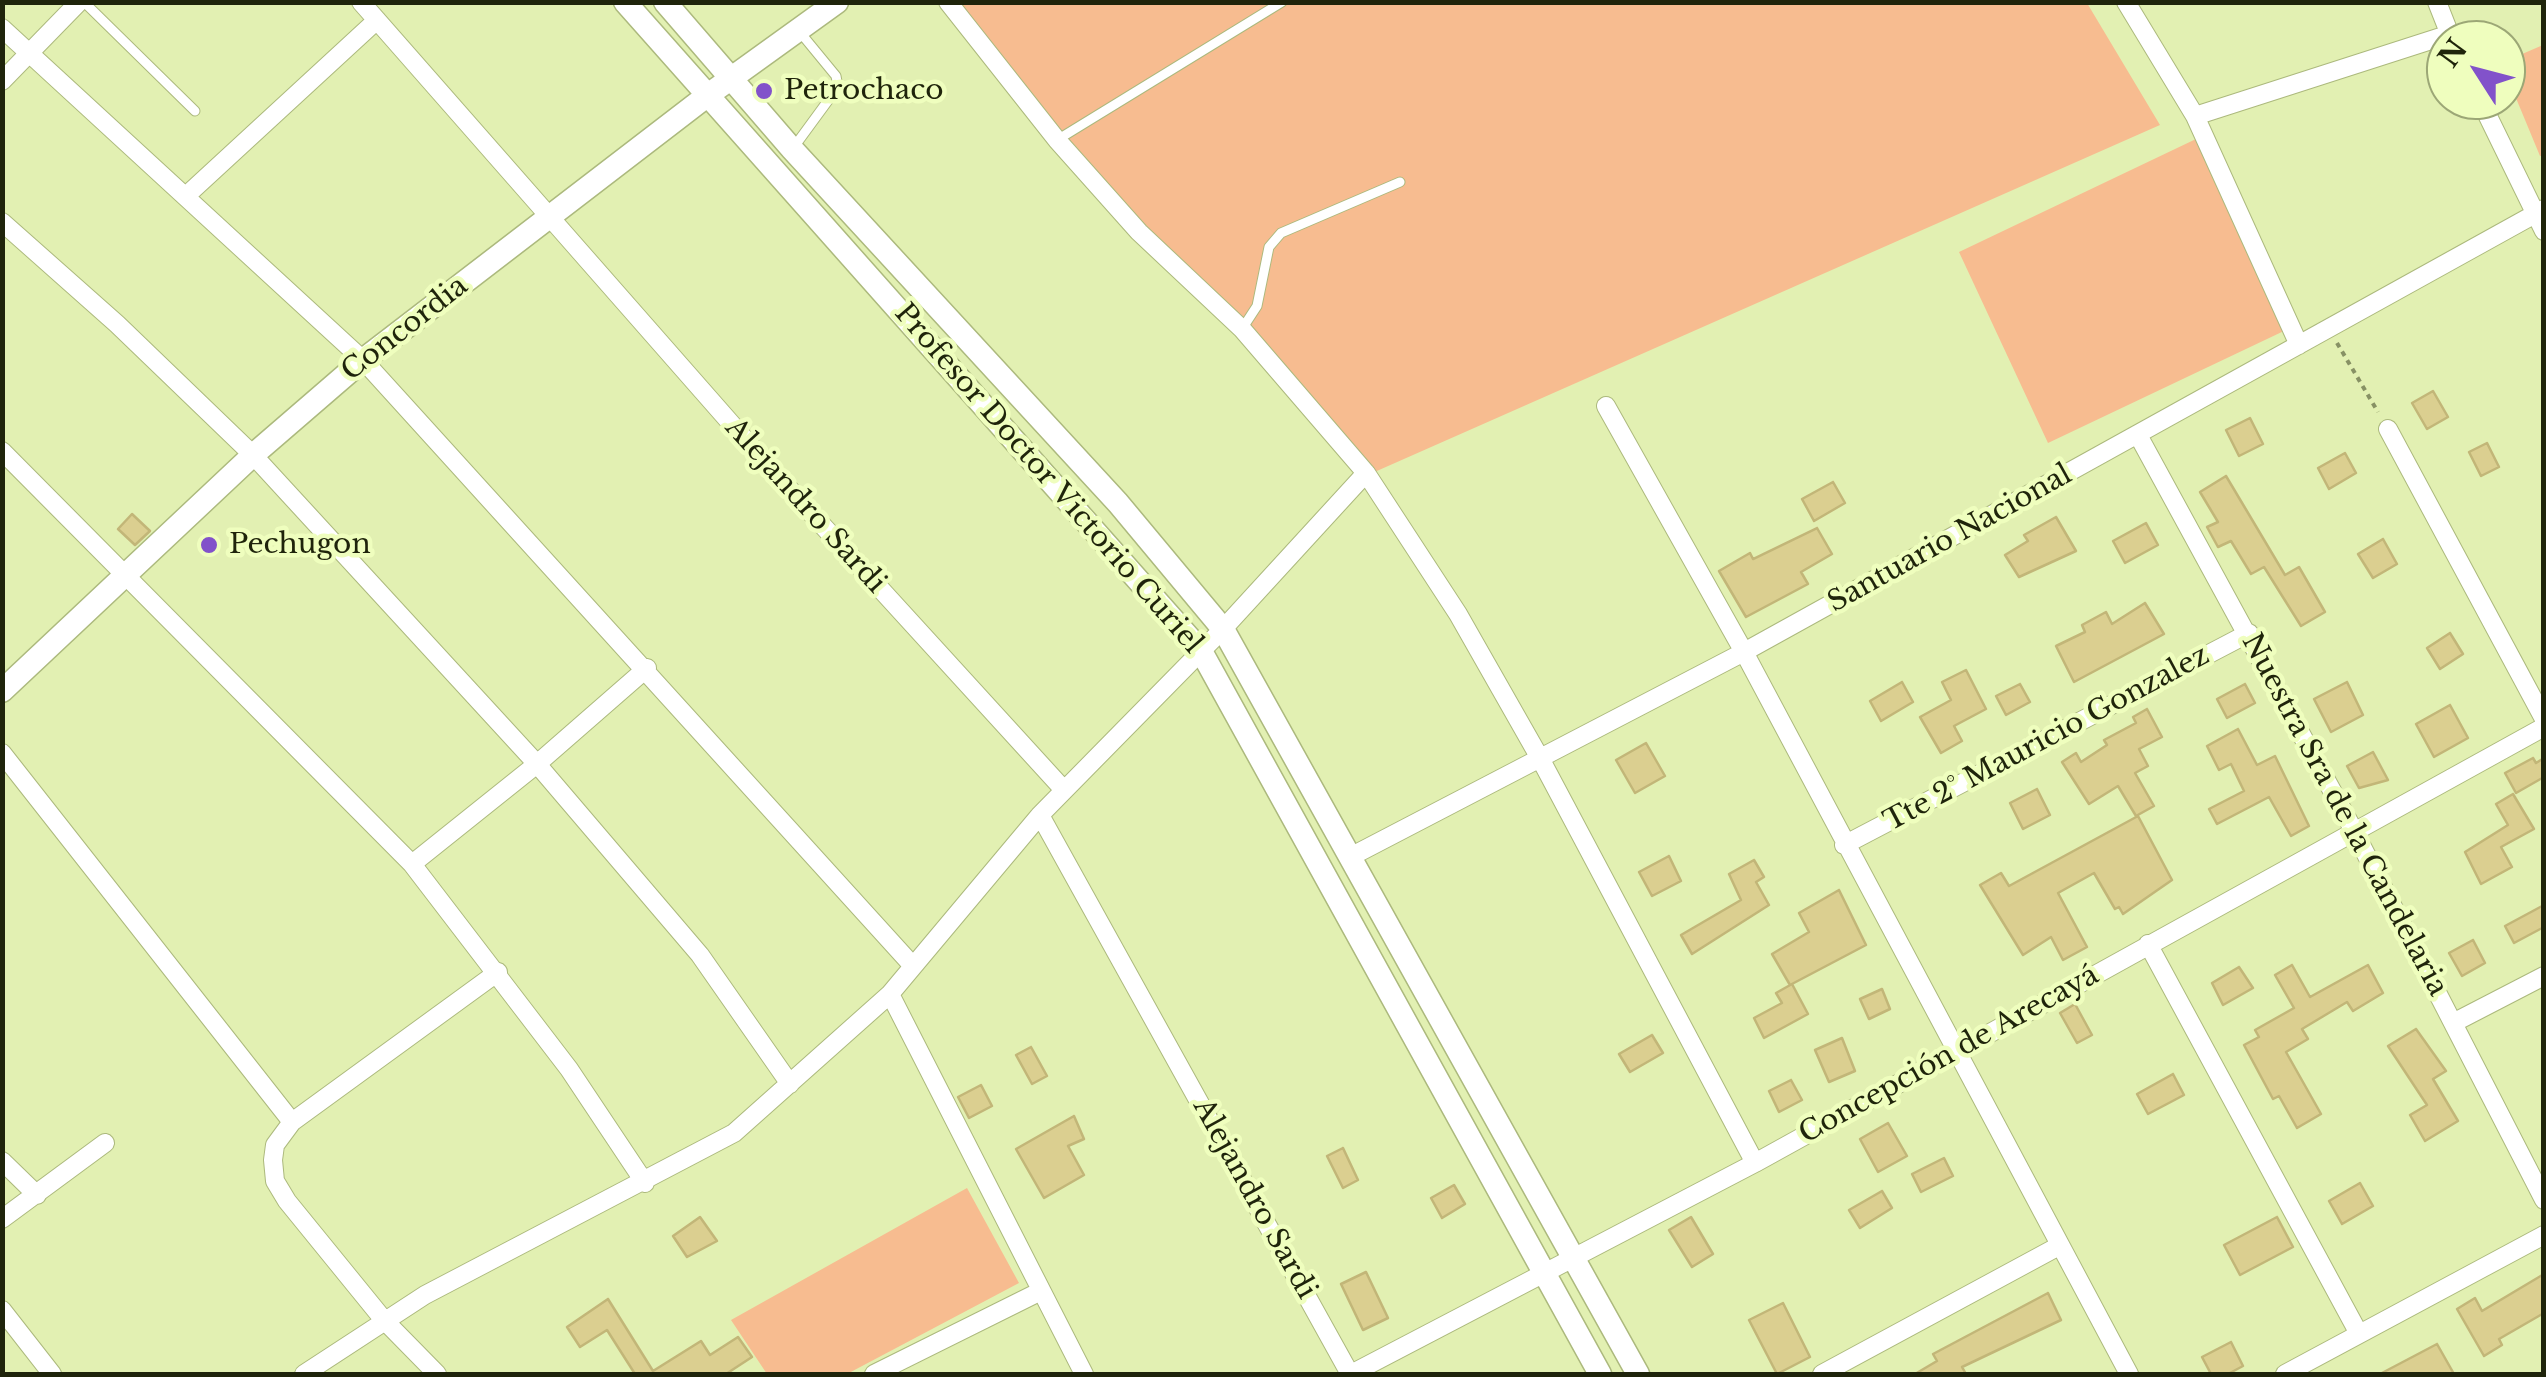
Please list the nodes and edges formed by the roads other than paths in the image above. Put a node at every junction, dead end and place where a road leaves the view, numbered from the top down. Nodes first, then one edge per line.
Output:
1 (82, 2) edge
2 (361, 2) edge
3 (624, 2) edge
4 (665, 2) edge
5 (837, 2) edge
6 (948, 2) edge
7 (1282, 2) edge
8 (2126, 2) edge
9 (377, 20) junction
10 (2, 28) edge
11 (799, 30) junction
12 (2426, 45) edge
13 (28, 53) junction
14 (733, 78) junction
15 (2, 80) edge
16 (708, 95) junction
17 (195, 111) dead end
18 (2194, 116) junction
19 (2490, 120) edge
20 (1057, 140) junction
21 (792, 149) junction
22 (1400, 182) dead end
23 (187, 195) junction
24 (552, 216) junction
25 (2541, 218) edge
26 (2, 222) edge
27 (1242, 329) junction
28 (2299, 345) junction
29 (363, 360) junction
30 (1606, 406) dead end
31 (2388, 429) road end
32 (2138, 435) junction
33 (2, 451) edge
34 (253, 456) junction
35 (1366, 473) junction
36 (125, 576) junction
37 (1223, 630) junction
38 (2249, 633) junction
39 (1201, 651) junction
40 (1744, 652) junction
41 (646, 668) junction
42 (2, 691) edge
43 (2544, 723) edge
44 (2, 754) edge
45 (1541, 760) junction
46 (537, 764) junction
47 (1064, 790) junction
48 (1040, 815) junction
49 (2354, 831) junction
50 (1844, 844) junction
51 (1350, 857) junction
52 (412, 864) junction
53 (2148, 944) junction
54 (913, 966) junction
55 (498, 972) junction
56 (2544, 976) edge
57 (890, 994) junction
58 (2453, 1023) junction
59 (1956, 1052) junction
60 (790, 1084) junction
61 (292, 1122) junction
62 (105, 1143) dead end
63 (2, 1161) edge
64 (1755, 1163) junction
65 (645, 1183) junction
66 (37, 1195) junction
67 (2544, 1200) edge
68 (2, 1219) edge
69 (2544, 1235) edge
70 (2057, 1247) junction
71 (1576, 1259) junction
72 (1547, 1274) junction
73 (1040, 1292) junction
74 (2, 1310) edge
75 (383, 1319) junction
76 (2358, 1332) junction
77 (52, 1374) edge
78 (304, 1374) edge
79 (437, 1374) edge
80 (874, 1374) edge
81 (1084, 1374) edge
82 (1350, 1374) edge
83 (1600, 1374) edge
84 (1638, 1374) edge
85 (1822, 1374) edge
86 (2129, 1374) edge
87 (2284, 1374) edge

1 - 13 street
1 - 17 lane
2 - 9 street, Alejandro Sardi
3 - 16 main road, Profesor Doctor Victorio Curiel
4 - 14 main road, Profesor Doctor Victorio Curiel
5 - 11 main road, Concordia
6 - 20 street
7 - 20 lane
8 - 18 street
9 - 23 street
9 - 24 street, Alejandro Sardi
10 - 13 street
11 - 14 main road, Concordia
11 - 21 lane
12 - 18 street
13 - 15 street
13 - 23 street
14 - 16 main road, Concordia
14 - 21 main road, Profesor Doctor Victorio Curiel
16 - 24 main road, Concordia
16 - 39 main road, Profesor Doctor Victorio Curiel
18 - 28 street
19 - 25 street
20 - 27 street
21 - 37 main road, Profesor Doctor Victorio Curiel
22 - 27 lane
23 - 29 street
24 - 29 main road, Concordia
24 - 47 street, Alejandro Sardi
25 - 28 street, Santuario Nacional
26 - 34 street
27 - 35 street
28 - 32 street, Santuario Nacional
29 - 34 main road, Concordia
29 - 41 street
30 - 40 street
31 - 43 street
32 - 38 street, Nuestra Sra de la Candelaria
32 - 40 street, Santuario Nacional
33 - 36 street
34 - 36 main road, Concordia
34 - 46 street
35 - 37 street
35 - 45 street
36 - 42 main road, Concordia
36 - 52 street
37 - 39 street
37 - 51 main road, Profesor Doctor Victorio Curiel
38 - 49 street, Nuestra Sra de la Candelaria
38 - 50 street, Tte 2° Mauricio Gonzalez
39 - 47 street
39 - 72 main road, Profesor Doctor Victorio Curiel
40 - 45 street, Santuario Nacional
40 - 50 street
41 - 46 street
41 - 54 street
43 - 49 street, Concepción de Arecayá
44 - 61 street
45 - 51 street, Santuario Nacional
45 - 64 street
46 - 52 street
46 - 60 street
47 - 48 street
48 - 54 street
48 - 82 street, Alejandro Sardi
49 - 53 street, Concepción de Arecayá
49 - 58 street, Nuestra Sra de la Candelaria
50 - 59 street
51 - 71 main road, Profesor Doctor Victorio Curiel
52 - 55 street
53 - 59 street, Concepción de Arecayá
53 - 76 street
54 - 57 street
55 - 61 street
55 - 65 street
56 - 58 street
57 - 60 street
57 - 73 street
58 - 67 street, Nuestra Sra de la Candelaria
59 - 64 street, Concepción de Arecayá
59 - 70 street
60 - 65 street
61 - 75 street
62 - 66 street
63 - 66 street
64 - 71 street, Concepción de Arecayá
65 - 75 street
66 - 68 street
69 - 76 street
70 - 85 street
70 - 86 street
71 - 72 street, Concepción de Arecayá
71 - 84 main road, Profesor Doctor Victorio Curiel
72 - 82 street, Concepción de Arecayá
72 - 83 main road, Profesor Doctor Victorio Curiel
73 - 80 street
73 - 81 street
74 - 77 street
75 - 78 street
75 - 79 street
76 - 87 street

